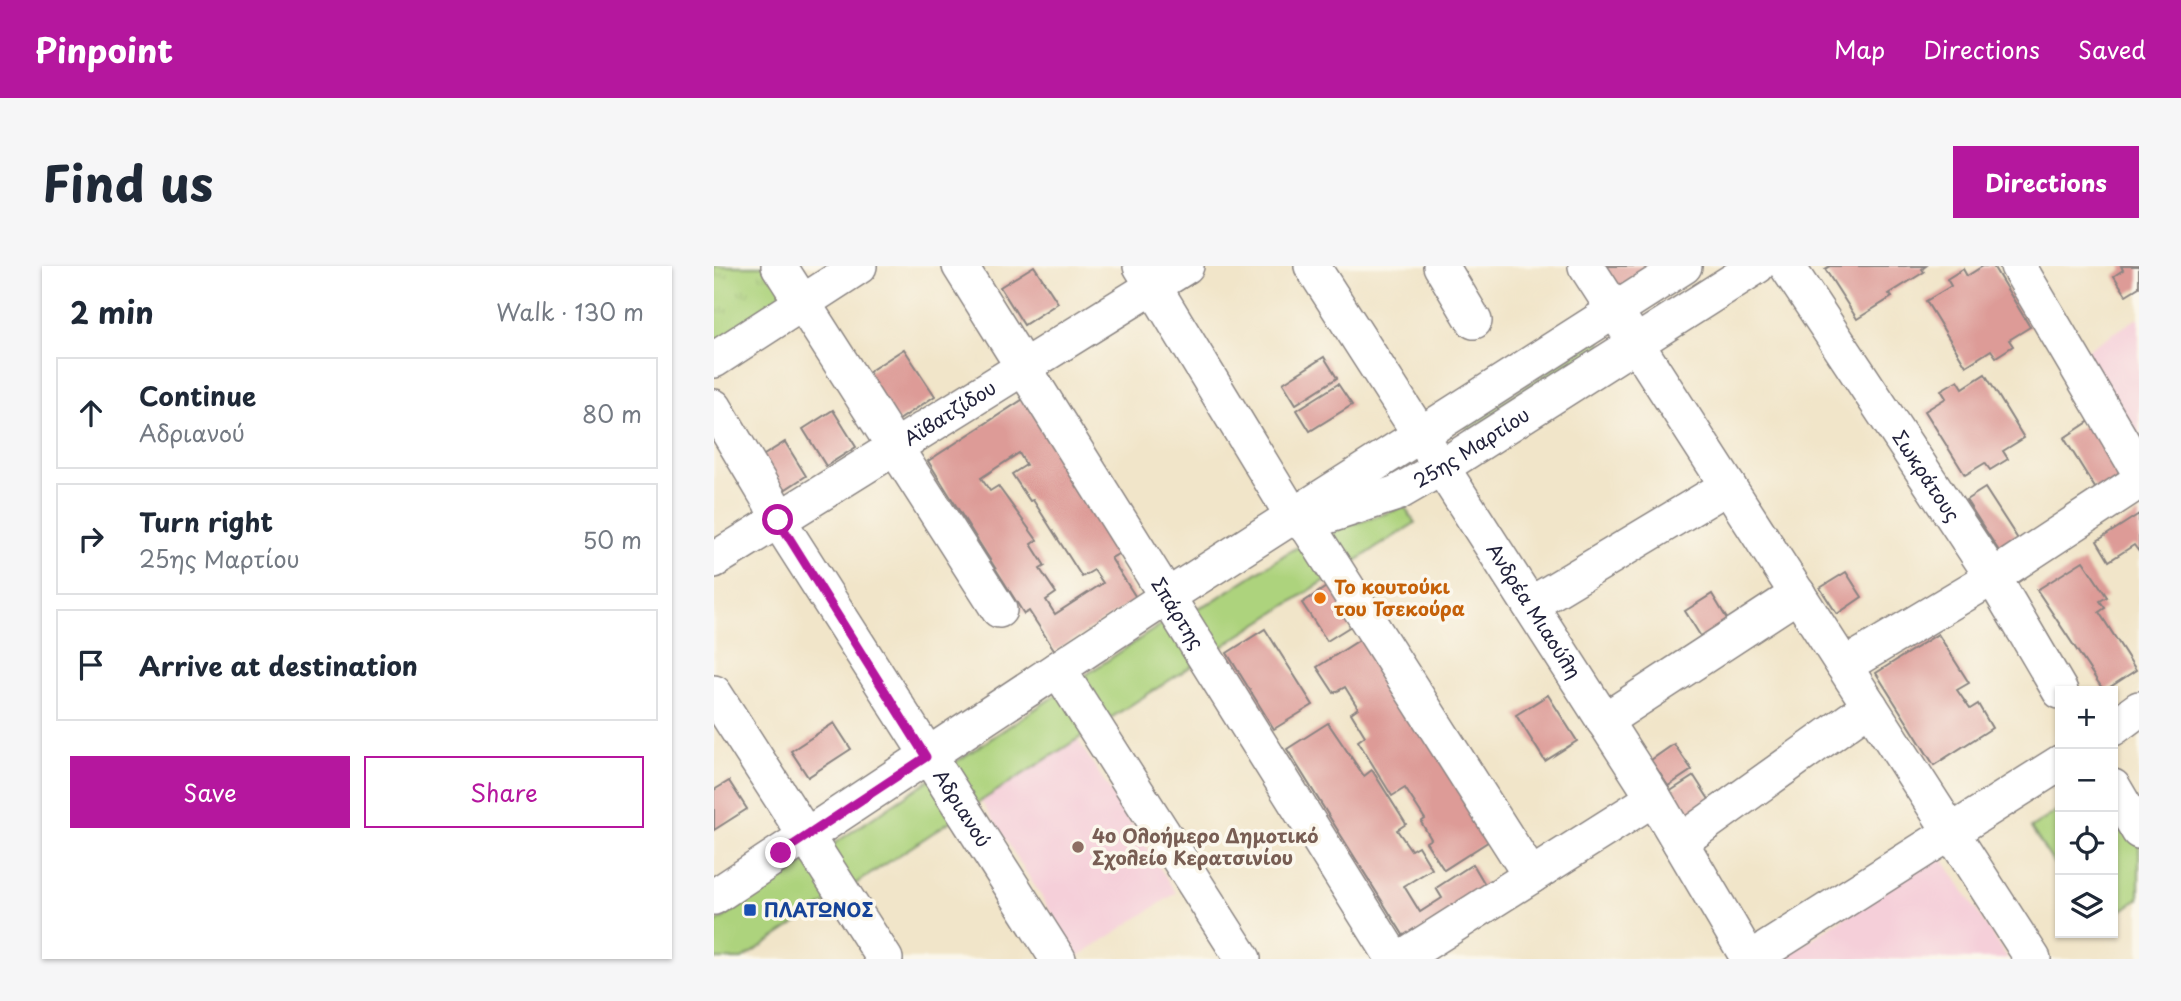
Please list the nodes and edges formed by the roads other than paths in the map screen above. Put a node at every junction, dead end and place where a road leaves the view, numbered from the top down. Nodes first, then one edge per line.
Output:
1 (779, 266) edge
2 (859, 266) edge
3 (960, 266) edge
4 (1186, 266) edge
5 (1312, 266) edge
6 (1441, 266) edge
7 (1586, 266) edge
8 (1684, 266) edge
9 (1757, 266) edge
10 (1787, 266) edge
11 (2018, 266) edge
12 (1148, 276) edge
13 (803, 303) junction
14 (1615, 310) junction
15 (1474, 321) dead end
16 (1637, 345) junction
17 (714, 360) edge
18 (1023, 367) junction
19 (714, 407) edge
20 (1421, 435) junction
21 (897, 446) junction
22 (1442, 467) junction
23 (2139, 471) edge
24 (2139, 481) edge
25 (1728, 486) junction
26 (1299, 519) junction
27 (778, 520) junction
28 (714, 560) edge
29 (1993, 577) junction
30 (1798, 594) junction
31 (1168, 596) junction
32 (1530, 606) junction
33 (999, 610) dead end
34 (1844, 666) junction
35 (1058, 669) junction
36 (2057, 686) edge
37 (714, 693) edge
38 (1870, 706) junction
39 (2139, 709) edge
40 (1604, 721) junction
41 (2118, 724) edge
42 (926, 757) junction
43 (2055, 766) edge
44 (2118, 796) edge
45 (1654, 798) junction
46 (1950, 831) junction
47 (2139, 831) edge
48 (806, 836) junction
49 (1680, 842) junction
50 (1531, 876) junction
51 (714, 897) edge
52 (885, 959) edge
53 (1058, 959) edge
54 (1243, 959) edge
55 (1394, 959) edge
56 (1400, 959) edge
57 (1750, 959) edge
58 (2033, 959) edge

1 - 13 street
2 - 13 street
3 - 18 street, Σπάρτης
4 - 12 street, Αϊβατζίδου
5 - 20 street, Ανδρέα Μιαούλη
6 - 15 street
7 - 14 street
8 - 14 street, 25ης Μαρτίου
9 - 16 street, 25ης Μαρτίου
10 - 29 street, Σωκράτους
11 - 23 street
12 - 18 street, Αϊβατζίδου
12 - 26 street
13 - 17 street
13 - 21 street
14 - 16 street
14 - 20 street, 25ης Μαρτίου
16 - 22 street, 25ης Μαρτίου
16 - 25 street
18 - 21 street, Αϊβατζίδου
18 - 31 street, Σπάρτης
19 - 27 street, Αδριανού
20 - 22 street, Ανδρέα Μιαούλη
20 - 26 street, 25ης Μαρτίου
21 - 27 street, Αϊβατζίδου
21 - 33 street
22 - 26 street, 25ης Μαρτίου
22 - 32 street, Ανδρέα Μιαούλη
24 - 29 street
25 - 30 street
25 - 32 street
26 - 31 street, 25ης Μαρτίου
26 - 50 street
27 - 28 street, Αϊβατζίδου
27 - 42 street, Αδριανού
29 - 34 street
29 - 36 street, Σωκράτους
30 - 34 street
30 - 40 street
31 - 35 street, 25ης Μαρτίου
31 - 55 street, Σπάρτης
32 - 40 street, Ανδρέα Μιαούλη
34 - 38 street
35 - 42 street, 25ης Μαρτίου
35 - 54 street
37 - 48 street
38 - 46 street
38 - 49 street
39 - 41 street
40 - 45 street, Ανδρέα Μιαούλη
42 - 48 street, 25ης Μαρτίου
42 - 53 street, Αδριανού
43 - 46 street
44 - 47 street
45 - 49 street, Ανδρέα Μιαούλη
45 - 50 street
46 - 57 street
46 - 58 street
48 - 51 street, 25ης Μαρτίου
48 - 52 street
49 - 57 street, Ανδρέα Μιαούλη
50 - 56 street

